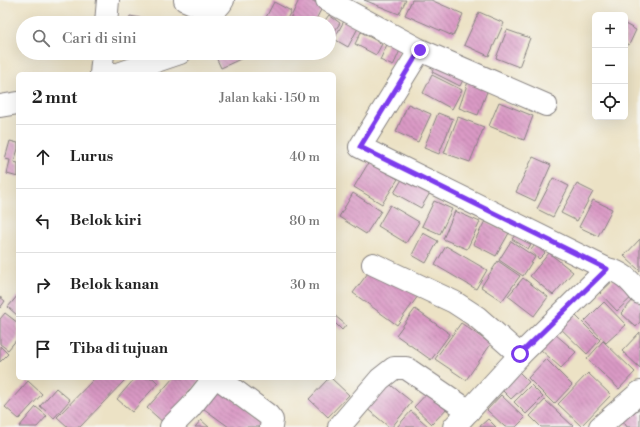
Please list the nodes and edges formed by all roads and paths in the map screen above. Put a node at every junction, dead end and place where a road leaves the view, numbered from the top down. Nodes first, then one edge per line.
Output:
1 (108, 0) edge
2 (185, 0) edge
3 (223, 0) edge
4 (327, 0) edge
5 (107, 16) edge
6 (420, 50) junction
7 (102, 60) edge
8 (159, 60) edge
9 (101, 72) edge
10 (124, 72) edge
11 (16, 103) edge
12 (546, 105) dead end
13 (0, 106) edge
14 (373, 264) dead end
15 (607, 269) junction
16 (640, 293) edge
17 (520, 354) junction
18 (212, 380) edge
19 (221, 380) edge
20 (640, 392) edge
21 (469, 411) junction
22 (171, 427) edge
23 (271, 427) edge
24 (339, 427) edge
25 (454, 427) edge
26 (600, 427) edge

1 - 5 street
2 - 3 street
4 - 6 street
6 - 12 street
6 - 15 street
7 - 9 street
8 - 10 street
11 - 13 street
14 - 17 street
15 - 16 street
15 - 17 street
17 - 21 street
18 - 22 street
19 - 23 street
20 - 26 street
21 - 24 street
21 - 25 street

